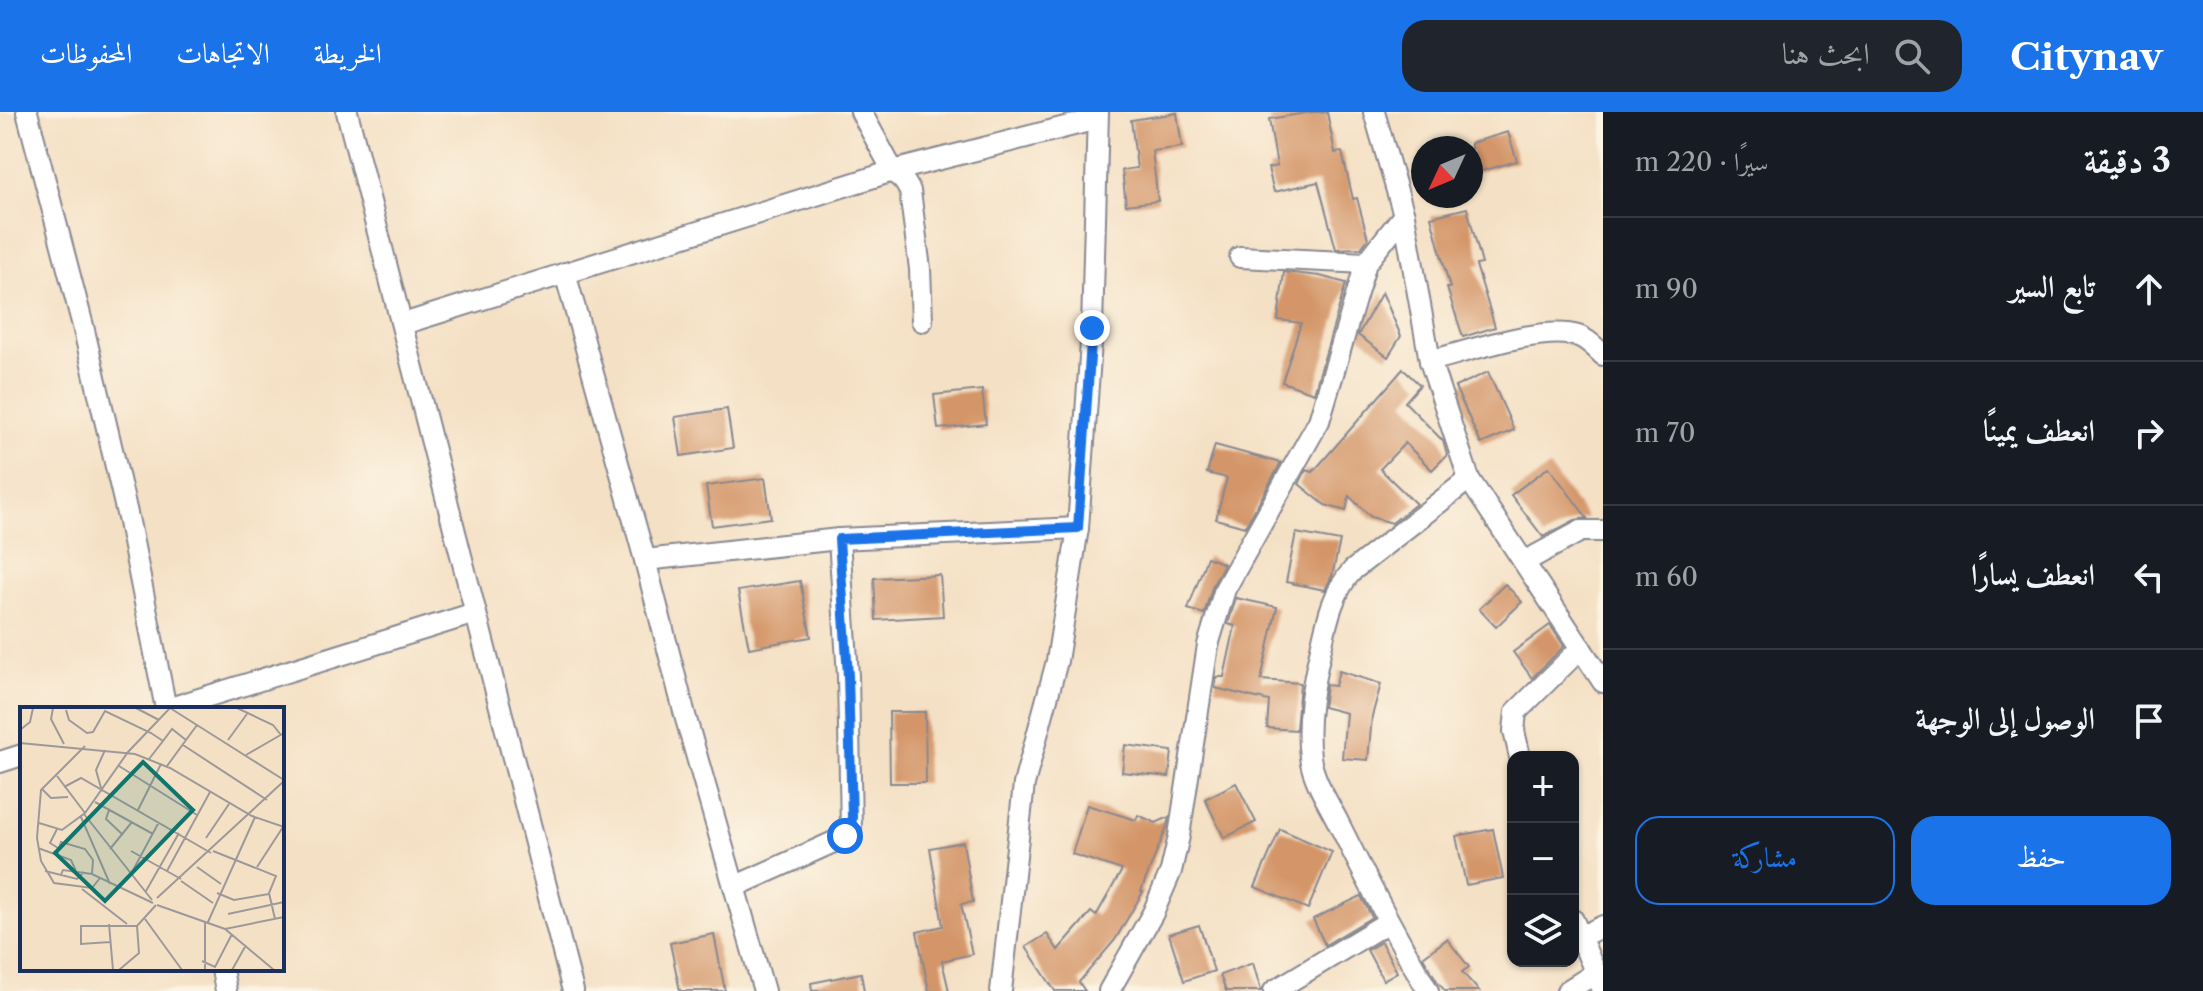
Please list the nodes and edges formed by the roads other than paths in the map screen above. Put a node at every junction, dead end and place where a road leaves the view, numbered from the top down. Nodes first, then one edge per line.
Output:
1 (27, 112) edge
2 (347, 112) edge
3 (861, 112) edge
4 (1374, 112) edge
5 (1098, 115) edge
6 (893, 171) junction
7 (1404, 215) junction
8 (1240, 257) dead end
9 (1366, 263) junction
10 (565, 273) junction
11 (922, 321) dead end
12 (403, 324) junction
13 (1603, 355) edge
14 (1430, 361) junction
15 (1469, 479) junction
16 (1078, 528) junction
17 (1603, 531) edge
18 (839, 539) junction
19 (645, 560) junction
20 (1524, 562) junction
21 (475, 613) junction
22 (1581, 648) junction
23 (1603, 682) edge
24 (166, 707) edge
25 (172, 707) edge
26 (1519, 751) edge
27 (20, 756) edge
28 (0, 762) edge
29 (736, 886) junction
30 (1388, 922) junction
31 (1603, 926) edge
32 (1579, 928) edge
33 (1579, 933) edge
34 (222, 971) edge
35 (1599, 982) edge
36 (226, 991) edge
37 (573, 991) edge
38 (764, 991) edge
39 (1001, 991) edge
40 (1109, 991) edge
41 (1274, 991) edge
42 (1428, 991) edge
43 (1567, 991) edge

1 - 24 street
2 - 12 street
3 - 6 street
4 - 7 street
5 - 6 street
5 - 16 street
6 - 10 street
6 - 11 street
7 - 9 street
7 - 14 street
8 - 9 street
9 - 40 street
10 - 12 street
10 - 19 street
12 - 21 street
13 - 14 street
14 - 15 street
15 - 20 street
15 - 30 street
16 - 18 street
16 - 39 street
17 - 20 street
18 - 19 street
18 - 29 street
19 - 29 street
20 - 22 street
21 - 25 street
21 - 37 street
22 - 23 street
22 - 26 street
27 - 28 street
29 - 38 street
30 - 41 street
30 - 42 street
31 - 32 street
33 - 35 street
34 - 36 street
35 - 43 street

